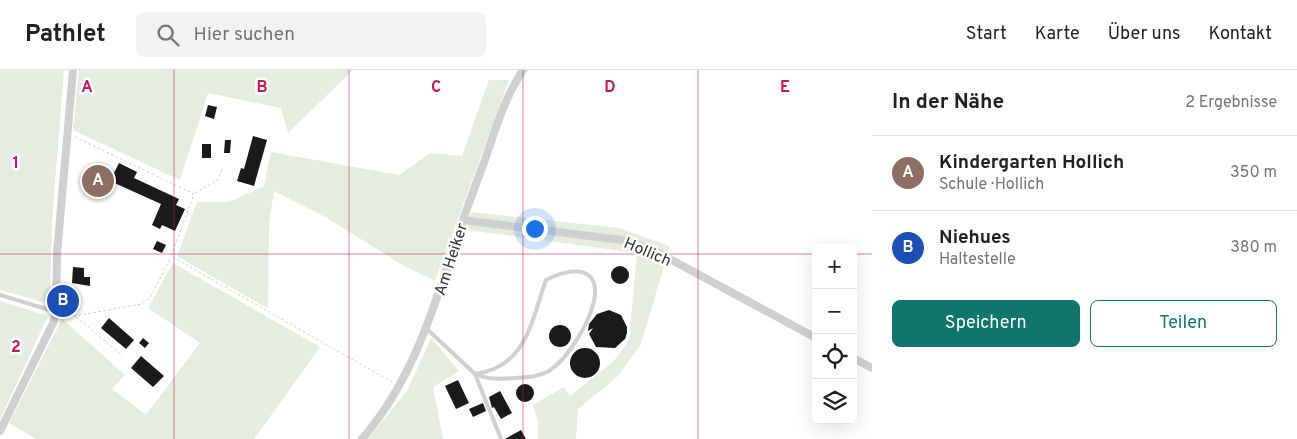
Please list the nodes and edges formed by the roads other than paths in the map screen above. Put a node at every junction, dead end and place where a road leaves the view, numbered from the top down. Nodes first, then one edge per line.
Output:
1 (73, 70) edge
2 (523, 70) edge
3 (463, 220) junction
4 (0, 295) edge
5 (56, 312) junction
6 (427, 329) junction
7 (812, 336) edge
8 (857, 360) edge
9 (872, 368) edge
10 (475, 374) junction
11 (0, 431) edge
12 (362, 439) edge
13 (501, 439) edge

1 - 5 street
2 - 3 street, Am Heiker
3 - 6 street, Am Heiker
3 - 7 street, Hollich
4 - 5 lane
5 - 11 street
6 - 10 lane
6 - 12 street, Am Heiker
8 - 9 street
10 - 10 lane
10 - 13 lane

